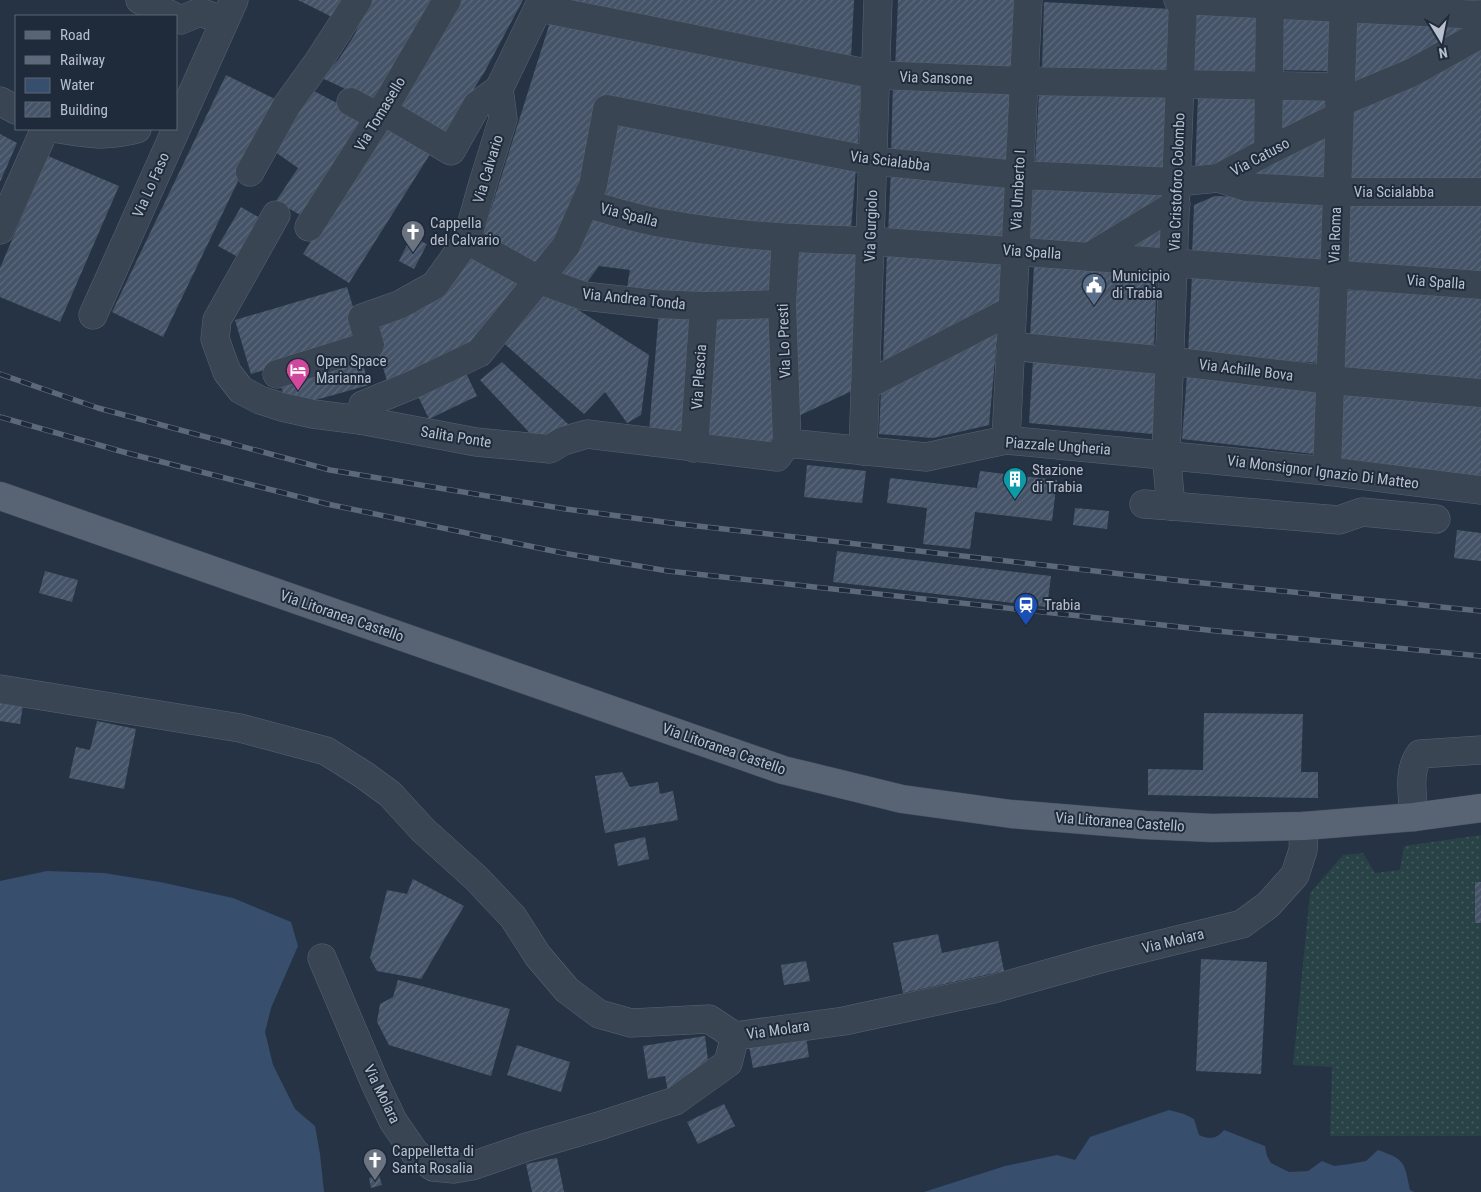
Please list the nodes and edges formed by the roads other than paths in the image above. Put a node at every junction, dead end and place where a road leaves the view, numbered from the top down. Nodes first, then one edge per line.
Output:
1 (140, 0) edge
2 (358, 0) edge
3 (447, 0) edge
4 (878, 0) edge
5 (1028, 0) edge
6 (1178, 0) edge
7 (1183, 0) edge
8 (1270, 2) edge
9 (540, 4) edge
10 (1344, 4) edge
11 (229, 10) edge
12 (171, 15) edge
13 (1481, 15) edge
14 (178, 18) edge
15 (178, 20) edge
16 (1481, 34) edge
17 (213, 47) junction
18 (876, 75) junction
19 (1024, 81) junction
20 (1180, 84) junction
21 (1269, 85) junction
22 (499, 88) junction
23 (0, 101) edge
24 (351, 102) dead end
25 (1339, 102) junction
26 (15, 109) edge
27 (178, 111) edge
28 (387, 118) junction
29 (46, 130) edge
30 (65, 130) edge
31 (134, 130) edge
32 (167, 131) edge
33 (1268, 151) junction
34 (873, 161) junction
35 (250, 172) dead end
36 (1019, 175) junction
37 (1218, 178) junction
38 (1337, 192) junction
39 (1481, 192) edge
40 (1176, 193) junction
41 (585, 203) junction
42 (276, 215) dead end
43 (309, 226) dead end
44 (0, 230) edge
45 (786, 238) junction
46 (467, 240) junction
47 (870, 241) junction
48 (1015, 251) junction
49 (1088, 257) junction
50 (1174, 263) junction
51 (1334, 275) junction
52 (539, 280) junction
53 (1481, 285) edge
54 (782, 304) junction
55 (704, 306) junction
56 (1012, 310) junction
57 (93, 315) dead end
58 (1010, 346) junction
59 (1170, 361) junction
60 (277, 374) dead end
61 (1330, 380) junction
62 (865, 386) junction
63 (1481, 393) edge
64 (360, 420) junction
65 (1006, 440) junction
66 (787, 443) junction
67 (694, 448) junction
68 (862, 451) junction
69 (1166, 454) junction
70 (1327, 471) junction
71 (1481, 490) edge
72 (0, 496) edge
73 (1144, 504) dead end
74 (1171, 506) junction
75 (1436, 519) dead end
76 (0, 689) edge
77 (1481, 750) edge
78 (1481, 808) edge
79 (1414, 818) junction
80 (1304, 826) junction
81 (322, 958) dead end
82 (735, 1036) junction

1 - 12 street
2 - 35 street
3 - 28 street, Via Tomasello
4 - 18 street, Via Gurgiolo
5 - 19 street, Via Umberto I
6 - 7 street
7 - 8 street
7 - 20 street, Via Cristoforo Colombo
8 - 10 street
8 - 21 street
9 - 18 street, Via Sansone
9 - 22 street
10 - 13 street
10 - 25 street, Via Roma
11 - 14 street
11 - 17 street, Via Lo Faso
15 - 17 street
16 - 25 street, Via Catuso
17 - 27 street, Via Lo Faso
18 - 19 street, Via Sansone
18 - 34 street, Via Gurgiolo
19 - 20 street, Via Sansone
19 - 36 street, Via Umberto I
20 - 21 street, Via Sansone
20 - 40 street, Via Cristoforo Colombo
21 - 25 street, Via Sansone
21 - 33 street
22 - 28 street
22 - 46 street, Via Calvario
23 - 26 street
24 - 28 street
25 - 33 street, Via Catuso
25 - 38 street, Via Roma
28 - 43 street, Via Tomasello
29 - 44 street
30 - 31 street
32 - 57 street, Via Lo Faso
33 - 37 street, Via Catuso
34 - 36 street, Via Scialabba
34 - 41 street, Via Scialabba
34 - 47 street, Via Gurgiolo
36 - 40 street, Via Scialabba
36 - 48 street, Via Umberto I
37 - 38 street, Via Scialabba
37 - 40 street, Via Catuso
38 - 39 street, Via Scialabba
38 - 51 street, Via Roma
40 - 49 street, Via Catuso
40 - 50 street, Via Cristoforo Colombo
41 - 45 street, Via Spalla
41 - 52 street
42 - 64 street, Salita Ponte
45 - 47 street, Via Spalla
45 - 54 street, Via Lo Presti
46 - 52 street, Via Andrea Tonda
46 - 60 street, Via Calvario
47 - 48 street, Via Spalla
47 - 62 street, Via Gurgiolo
48 - 49 street, Via Spalla
48 - 56 street, Via Umberto I
49 - 50 street, Via Spalla
50 - 51 street, Via Spalla
50 - 59 street, Via Cristoforo Colombo
51 - 53 street, Via Spalla
51 - 61 street, Via Roma
52 - 55 street, Via Andrea Tonda
52 - 64 street
54 - 55 street, Via Andrea Tonda
54 - 66 street, Via Lo Presti
55 - 67 street, Via Plescia
56 - 58 street, Via Umberto I
56 - 62 street
58 - 59 street, Via Achille Bova
58 - 65 street, Via Umberto I
59 - 61 street, Via Achille Bova
59 - 69 street, Via Cristoforo Colombo
61 - 63 street, Via Achille Bova
61 - 70 street, Via Roma
62 - 68 street, Via Gurgiolo
64 - 67 street, Salita Ponte
65 - 68 street, Piazzale Ungheria
65 - 69 street, Piazzale Ungheria
66 - 67 street, Salita Ponte
66 - 68 street
69 - 70 street, Via Monsignor Ignazio Di Matteo
69 - 74 street, Via Cristoforo Colombo
70 - 71 street, Via Monsignor Ignazio Di Matteo
72 - 80 main road, Via Litoranea Castello
73 - 74 street
74 - 75 street
76 - 82 street
77 - 79 street
78 - 79 main road, Via Litoranea Castello
79 - 80 main road, Via Litoranea Castello
80 - 82 street, Via Molara
81 - 82 street, Via Molara

